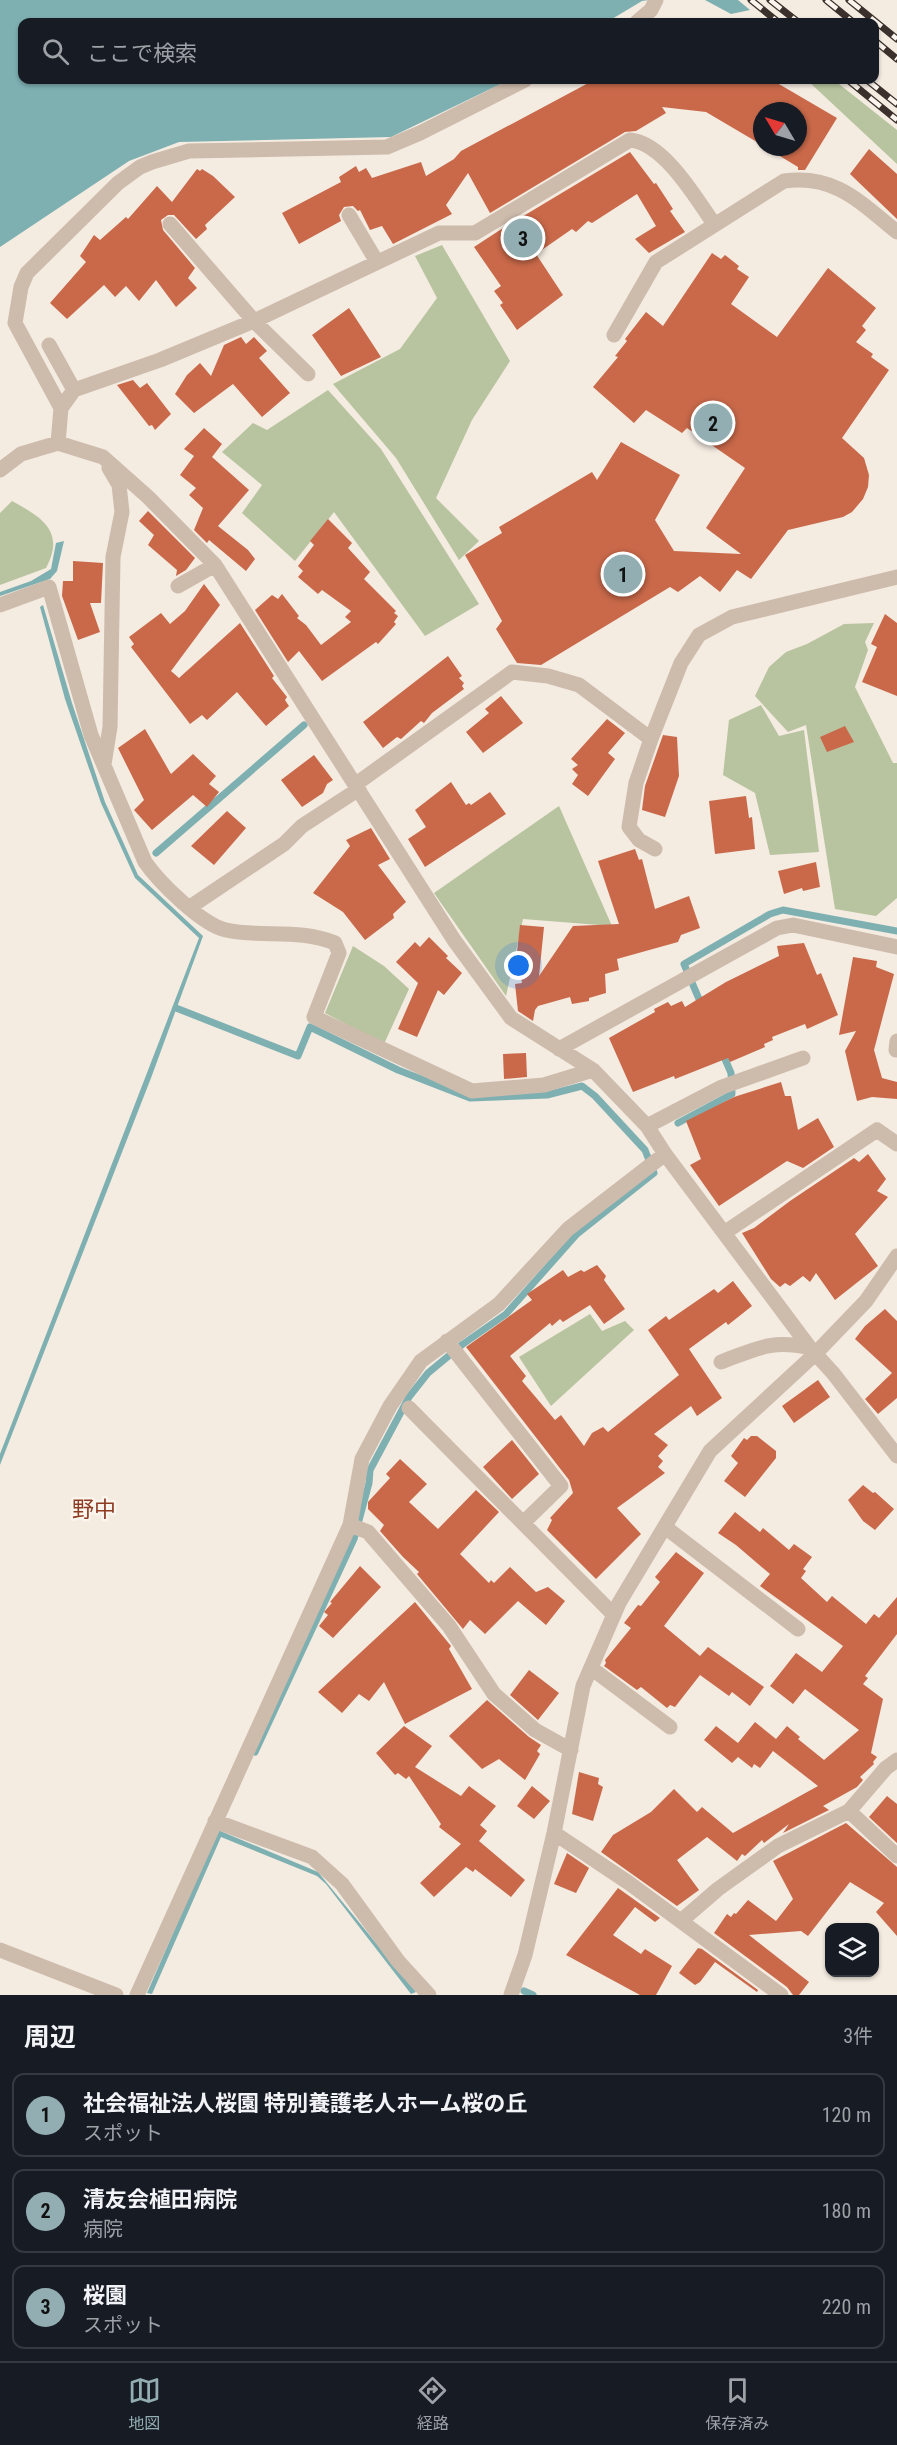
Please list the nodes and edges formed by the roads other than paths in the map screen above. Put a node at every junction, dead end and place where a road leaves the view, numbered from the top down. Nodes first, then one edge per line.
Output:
1 (656, 0) edge
2 (642, 18) edge
3 (517, 84) edge
4 (349, 215) dead end
5 (170, 224) dead end
6 (714, 224) junction
7 (897, 232) edge
8 (377, 262) junction
9 (254, 321) junction
10 (614, 336) dead end
11 (48, 345) dead end
12 (308, 374) dead end
13 (74, 390) junction
14 (61, 408) junction
15 (58, 443) junction
16 (103, 457) junction
17 (0, 470) edge
18 (215, 565) junction
19 (894, 579) edge
20 (178, 586) dead end
21 (0, 605) edge
22 (651, 739) junction
23 (104, 765) junction
24 (357, 787) junction
25 (655, 849) dead end
26 (190, 907) junction
27 (897, 947) edge
28 (559, 1049) junction
29 (802, 1058) dead end
30 (593, 1070) junction
31 (647, 1126) junction
32 (897, 1144) edge
33 (665, 1154) junction
34 (724, 1233) junction
35 (897, 1256) edge
36 (447, 1341) junction
37 (812, 1351) junction
38 (721, 1362) dead end
39 (409, 1408) dead end
40 (897, 1456) edge
41 (523, 1523) junction
42 (350, 1525) junction
43 (665, 1527) junction
44 (614, 1615) junction
45 (798, 1629) dead end
46 (591, 1668) junction
47 (670, 1727) dead end
48 (571, 1750) junction
49 (897, 1760) edge
50 (849, 1811) junction
51 (215, 1821) junction
52 (554, 1833) junction
53 (897, 1856) edge
54 (681, 1921) junction
55 (0, 1950) edge
56 (116, 1995) edge
57 (137, 1995) edge
58 (429, 1995) edge
59 (511, 1995) edge
60 (781, 1995) edge

1 - 2 street
3 - 14 street
4 - 8 street
5 - 9 street
6 - 7 street
6 - 8 street
6 - 10 street
8 - 9 street
9 - 12 street
9 - 13 street
11 - 13 street
13 - 14 street
14 - 15 street
15 - 16 street
15 - 17 street
16 - 18 street
16 - 23 street
18 - 20 street
18 - 24 street
19 - 22 street
21 - 23 street
22 - 24 street
22 - 25 street
23 - 26 street
24 - 26 street
24 - 28 street
26 - 30 street
27 - 28 street
28 - 30 street
29 - 31 street
30 - 31 street
31 - 33 street
32 - 34 street
33 - 34 street
33 - 36 street
34 - 37 street
35 - 37 street
36 - 41 street
36 - 42 street
37 - 38 street
37 - 40 street
37 - 43 street
39 - 41 street
41 - 44 street
42 - 48 street
42 - 51 street
43 - 44 street
43 - 45 street
44 - 46 street
46 - 47 street
46 - 48 street
48 - 52 street
49 - 50 street
50 - 53 street
50 - 54 street
51 - 57 street
51 - 58 street
52 - 54 street
52 - 59 street
54 - 60 street
55 - 56 street

